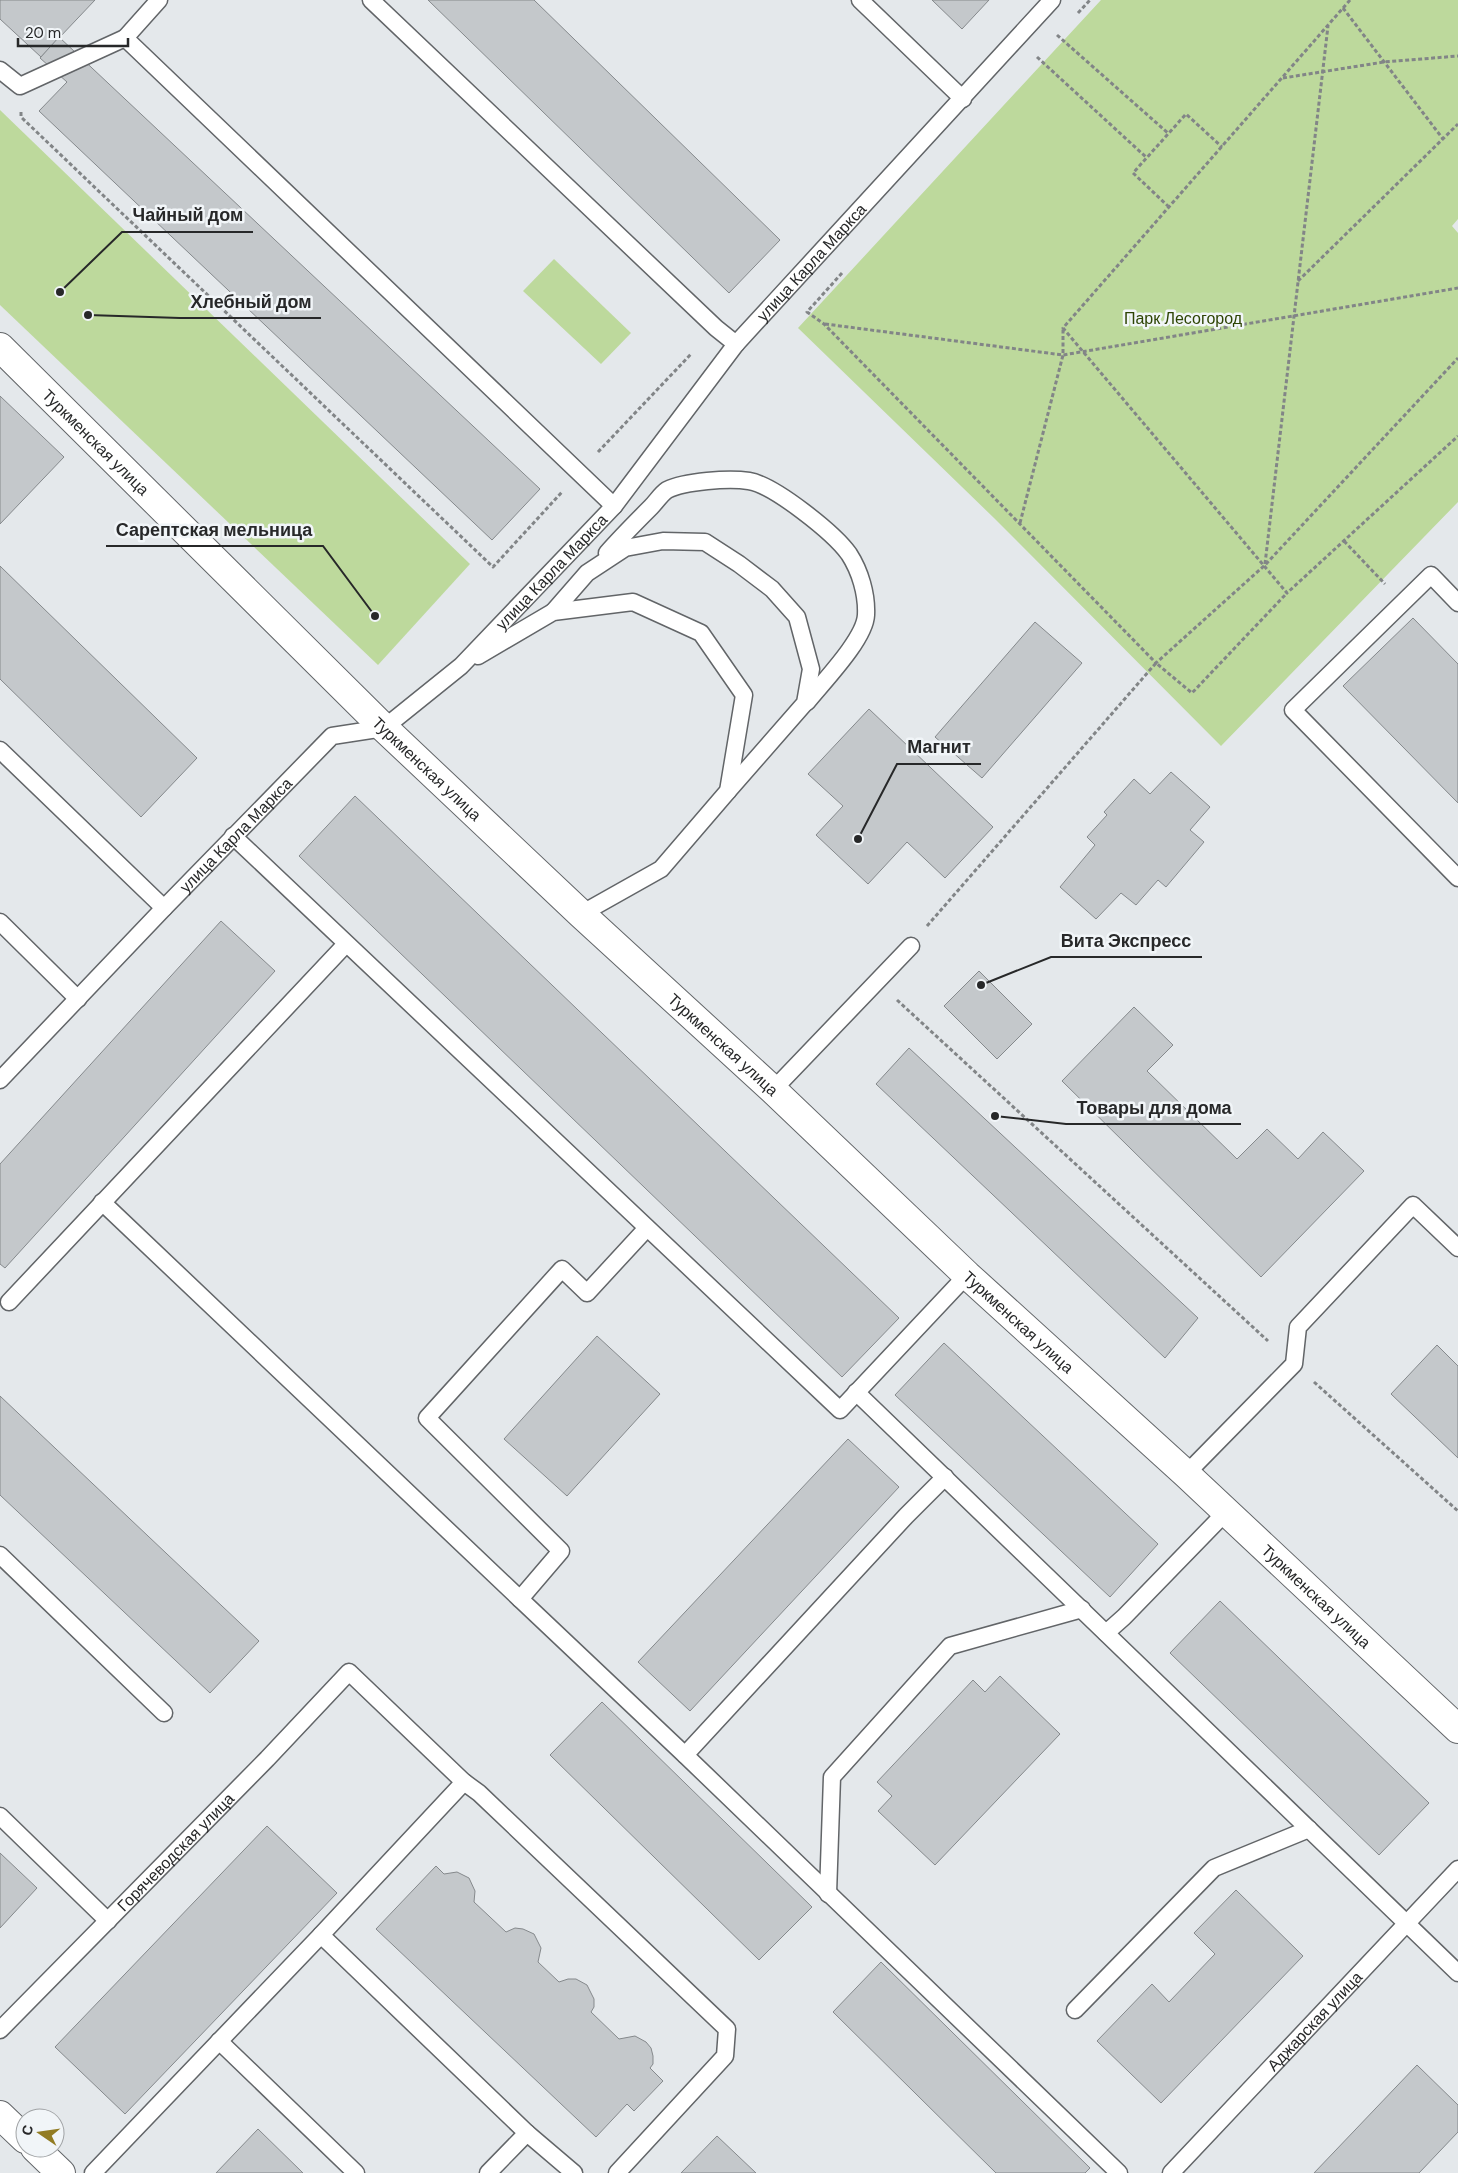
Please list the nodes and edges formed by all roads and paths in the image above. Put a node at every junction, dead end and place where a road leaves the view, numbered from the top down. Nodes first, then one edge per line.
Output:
1 (159, 0) edge
2 (371, 0) edge
3 (860, 0) edge
4 (1052, 0) edge
5 (1350, 0) edge
6 (1343, 8) junction
7 (1328, 26) junction
8 (1057, 35) dead end
9 (125, 38) junction
10 (1458, 56) edge
11 (1037, 57) dead end
12 (1384, 62) junction
13 (0, 70) edge
14 (1322, 72) junction
15 (1282, 78) junction
16 (20, 86) junction
17 (963, 99) junction
18 (1458, 124) edge
19 (1168, 134) junction
20 (1443, 139) junction
21 (1222, 147) junction
22 (1147, 158) junction
23 (1169, 207) junction
24 (1297, 282) junction
25 (1458, 288) edge
26 (807, 312) dead end
27 (1293, 316) junction
28 (824, 324) junction
29 (1063, 328) junction
30 (736, 344) junction
31 (0, 348) edge
32 (1082, 352) junction
33 (1063, 355) junction
34 (1458, 358) edge
35 (1458, 436) edge
36 (614, 506) junction
37 (1020, 524) junction
38 (1344, 541) junction
39 (1265, 565) junction
40 (493, 567) dead end
41 (587, 574) junction
42 (1287, 593) junction
43 (1403, 602) junction
44 (1458, 602) edge
45 (554, 612) junction
46 (1156, 663) junction
47 (461, 666) junction
48 (805, 703) junction
49 (384, 728) junction
50 (0, 750) edge
51 (728, 791) junction
52 (233, 836) junction
53 (1458, 878) edge
54 (164, 908) junction
55 (581, 914) junction
56 (0, 922) edge
57 (346, 944) junction
58 (910, 946) joint
59 (877, 981) junction
60 (78, 999) junction
61 (0, 1080) edge
62 (773, 1090) junction
63 (102, 1202) junction
64 (647, 1228) junction
65 (1458, 1248) edge
66 (967, 1275) junction
67 (9, 1302) dead end
68 (1294, 1364) junction
69 (856, 1392) junction
70 (1186, 1474) junction
71 (945, 1477) junction
72 (1458, 1511) edge
73 (1226, 1512) junction
74 (0, 1555) edge
75 (520, 1600) junction
76 (1082, 1609) junction
77 (1106, 1633) junction
78 (164, 1712) dead end
79 (1458, 1729) edge
80 (685, 1755) junction
81 (464, 1782) junction
82 (0, 1816) edge
83 (1309, 1829) junction
84 (1458, 1869) edge
85 (828, 1894) junction
86 (108, 1921) junction
87 (1406, 1924) junction
88 (321, 1934) junction
89 (1458, 1973) edge
90 (1075, 2010) dead end
91 (0, 2030) edge
92 (219, 2041) junction
93 (0, 2115) edge
94 (15, 2129) edge
95 (527, 2133) junction
96 (45, 2158) edge
97 (61, 2173) edge
98 (93, 2173) edge
99 (356, 2173) edge
100 (488, 2173) edge
101 (574, 2173) edge
102 (617, 2173) edge
103 (1119, 2173) edge
104 (1171, 2173) edge

1 - 9 lane
2 - 30 lane
3 - 17 lane
4 - 17 lane, улица Карла Маркса
5 - 6 path
6 - 7 path
6 - 12 path
7 - 14 path
7 - 15 path
8 - 19 path
9 - 16 lane
9 - 36 lane
10 - 12 path
11 - 22 path
12 - 14 path
12 - 20 path
13 - 16 lane
14 - 15 path
14 - 24 path
15 - 21 path
16 - 40 path
17 - 30 lane, улица Карла Маркса
18 - 20 path
19 - 21 path
19 - 22 path
20 - 24 path
21 - 23 path
22 - 23 path
23 - 29 path
24 - 27 path
25 - 27 path
26 - 28 path
27 - 32 path
27 - 39 path
28 - 33 path
28 - 37 path
29 - 32 path
29 - 33 path
30 - 36 lane, улица Карла Маркса
31 - 49 street, Туркменская улица
32 - 33 path
32 - 39 path
33 - 37 path
34 - 39 path
35 - 38 path
36 - 47 lane, улица Карла Маркса
37 - 46 path
38 - 42 path
38 - 43 path
39 - 42 path
39 - 46 path
41 - 45 lane
41 - 48 lane
41 - 48 lane
42 - 46 path
43 - 44 lane
43 - 53 lane
45 - 47 lane
45 - 51 lane
46 - 58 path
47 - 49 lane, улица Карла Маркса
48 - 51 lane
49 - 52 lane, улица Карла Маркса
49 - 55 street, Туркменская улица
50 - 54 lane
51 - 55 lane
52 - 54 lane, улица Карла Маркса
52 - 57 lane
54 - 60 lane, улица Карла Маркса
55 - 62 street, Туркменская улица
56 - 60 lane
57 - 63 lane
57 - 64 lane
58 - 59 lane
59 - 62 lane
59 - 68 path
60 - 61 lane, улица Карла Маркса
62 - 66 street, Туркменская улица
63 - 67 lane
63 - 75 lane
64 - 69 lane
64 - 75 lane
65 - 68 lane
66 - 69 lane
66 - 70 street, Туркменская улица
68 - 70 lane
68 - 72 path
69 - 71 lane
70 - 73 street, Туркменская улица
71 - 76 lane
71 - 80 lane
73 - 77 lane
73 - 79 street, Туркменская улица
74 - 78 lane
75 - 80 lane
76 - 77 lane
76 - 85 lane
77 - 83 lane
80 - 85 lane
81 - 86 lane, Горячеводская улица
81 - 88 lane
81 - 102 lane
82 - 86 lane
83 - 87 lane
83 - 90 lane
84 - 87 lane, Аджарская улица
85 - 103 lane
86 - 91 lane, Горячеводская улица
87 - 89 lane
87 - 104 lane, Аджарская улица
88 - 92 lane
88 - 95 lane
92 - 98 lane
92 - 99 lane
93 - 94 street
95 - 100 lane
95 - 101 lane
96 - 97 street

